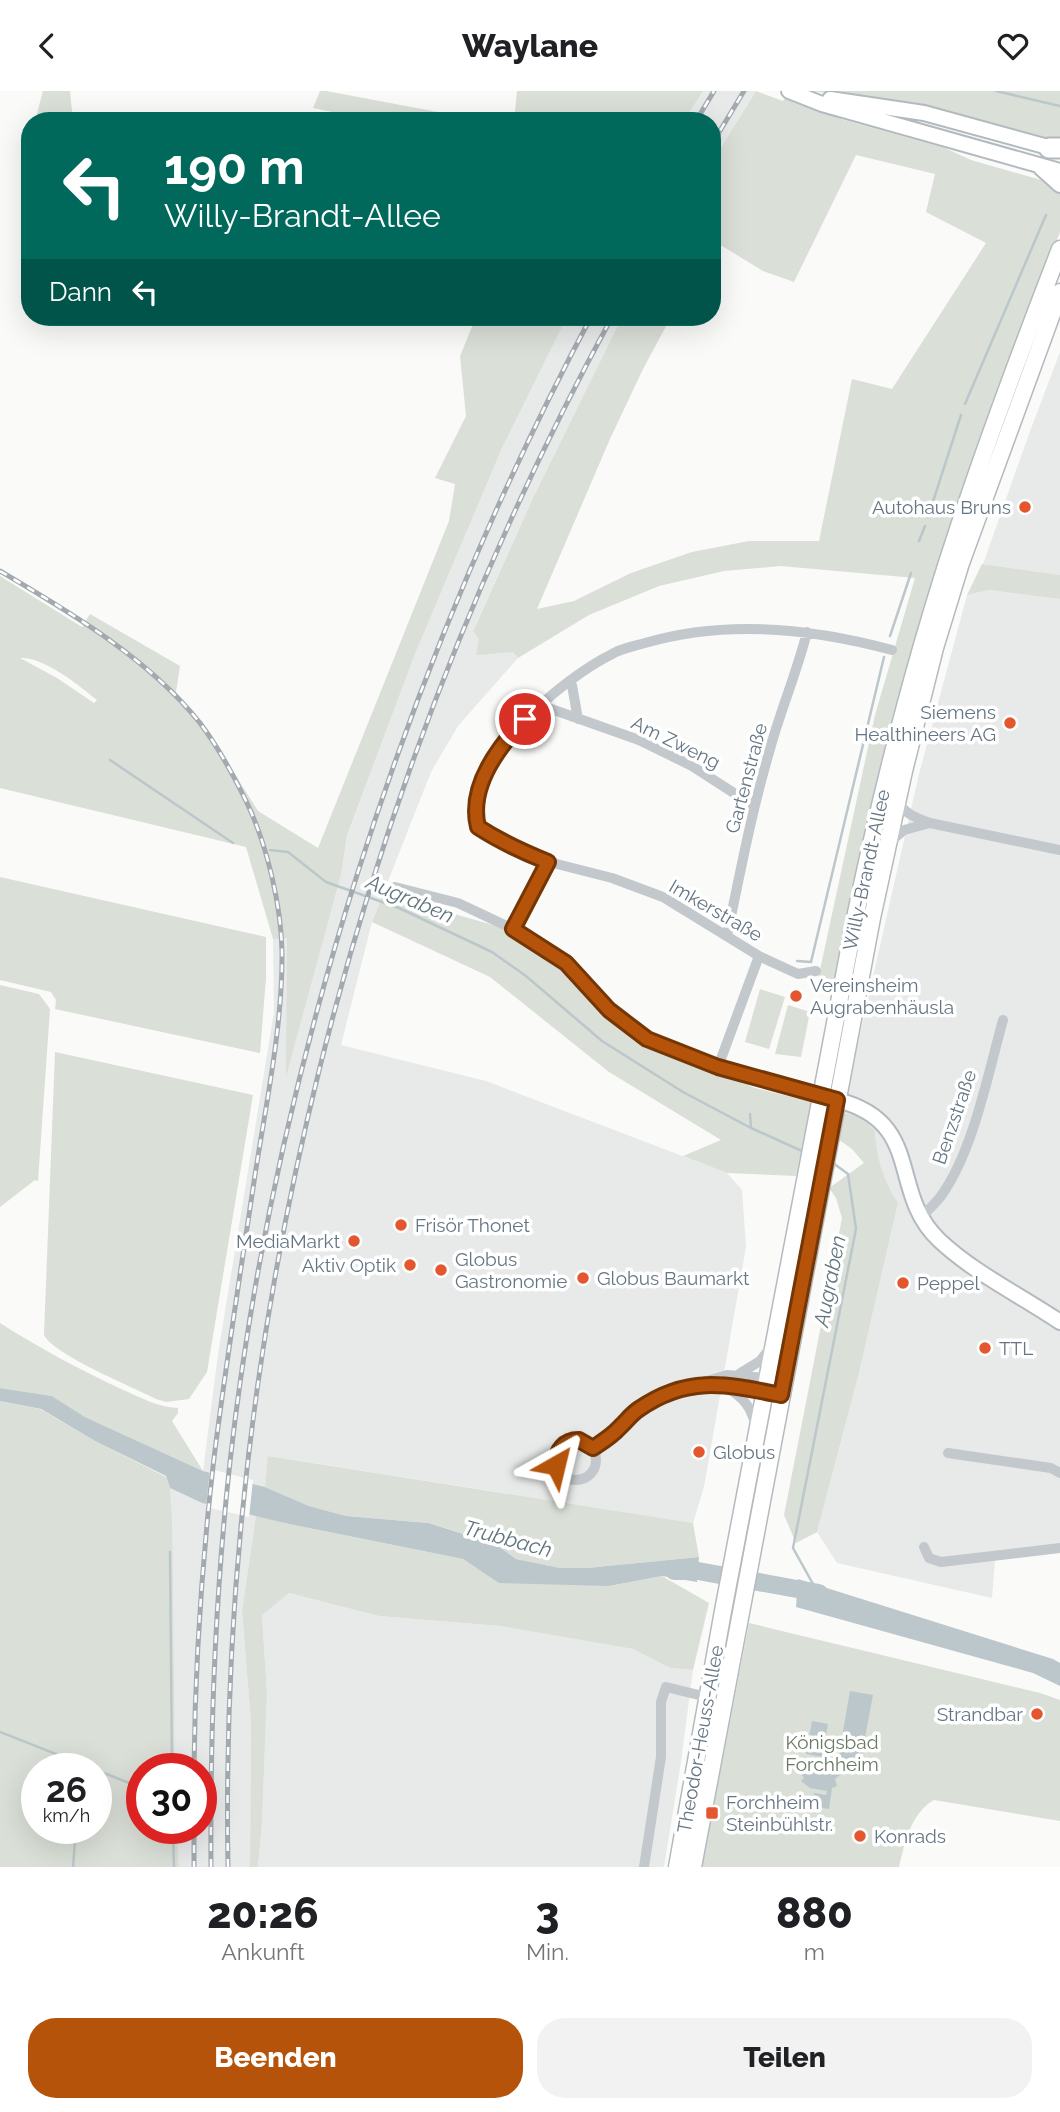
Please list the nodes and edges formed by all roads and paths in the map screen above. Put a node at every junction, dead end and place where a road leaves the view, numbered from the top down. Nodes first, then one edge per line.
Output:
1 (793, 93) edge
2 (1056, 149) edge
3 (1034, 163) junction
4 (1060, 170) edge
5 (1060, 185) edge
6 (1060, 249) edge
7 (1060, 292) edge
8 (807, 632) junction
9 (892, 650) dead end
10 (571, 680) junction
11 (540, 705) junction
12 (578, 719) junction
13 (898, 800) junction
14 (754, 806) junction
15 (930, 823) junction
16 (888, 845) junction
17 (1060, 851) edge
18 (548, 862) junction
19 (395, 887) dead end
20 (513, 929) junction
21 (727, 936) junction
22 (759, 956) junction
23 (816, 971) dead end
24 (1003, 1020) dead end
25 (718, 1067) junction
26 (829, 1099) junction
27 (813, 1182) junction
28 (922, 1216) junction
29 (1060, 1322) edge
30 (775, 1342) junction
31 (739, 1374) junction
32 (695, 1385) junction
33 (725, 1386) junction
34 (775, 1387) junction
35 (758, 1431) junction
36 (593, 1448) dead end
37 (948, 1453) dead end
38 (1060, 1473) edge
39 (924, 1547) dead end
40 (1060, 1548) edge
41 (746, 1549) junction
42 (707, 1697) junction
43 (724, 1700) junction
44 (644, 1867) edge
45 (677, 1867) edge
46 (693, 1867) edge

1 - 2 main road
1 - 3 main road
3 - 4 main road
3 - 5 main road
6 - 26 main road, Willy-Brandt-Allee
7 - 13 main road, Willy-Brandt-Allee
8 - 9 street
8 - 10 street
8 - 14 street, Gartenstraße
10 - 11 street
10 - 12 street
11 - 12 street, Am Zweng
11 - 18 street, Imkerstraße
12 - 14 street, Am Zweng
13 - 15 street
13 - 16 main road, Willy-Brandt-Allee
14 - 21 street, Gartenstraße
15 - 16 street
15 - 17 street
16 - 26 main road, Willy-Brandt-Allee
18 - 20 street
18 - 21 street, Imkerstraße
19 - 20 street
20 - 25 street
21 - 22 street, Imkerstraße
22 - 23 street, Imkerstraße
22 - 25 street
24 - 28 street, Benzstraße
25 - 26 street
26 - 27 main road, Willy-Brandt-Allee
26 - 28 main road
27 - 30 main road, Willy-Brandt-Allee
27 - 34 main road, Willy-Brandt-Allee
28 - 29 main road
30 - 31 street
30 - 34 main road, Willy-Brandt-Allee
31 - 32 street
31 - 34 street
32 - 33 street
32 - 36 street
33 - 34 street
33 - 35 street
34 - 35 main road, Willy-Brandt-Allee
34 - 41 main road, Willy-Brandt-Allee
35 - 41 main road, Willy-Brandt-Allee
37 - 38 street
39 - 40 street
41 - 42 main road, Theodor-Heuss-Allee
41 - 43 main road, Theodor-Heuss-Allee
42 - 43 main road
42 - 44 street
42 - 45 main road, Theodor-Heuss-Allee
43 - 46 main road, Theodor-Heuss-Allee

